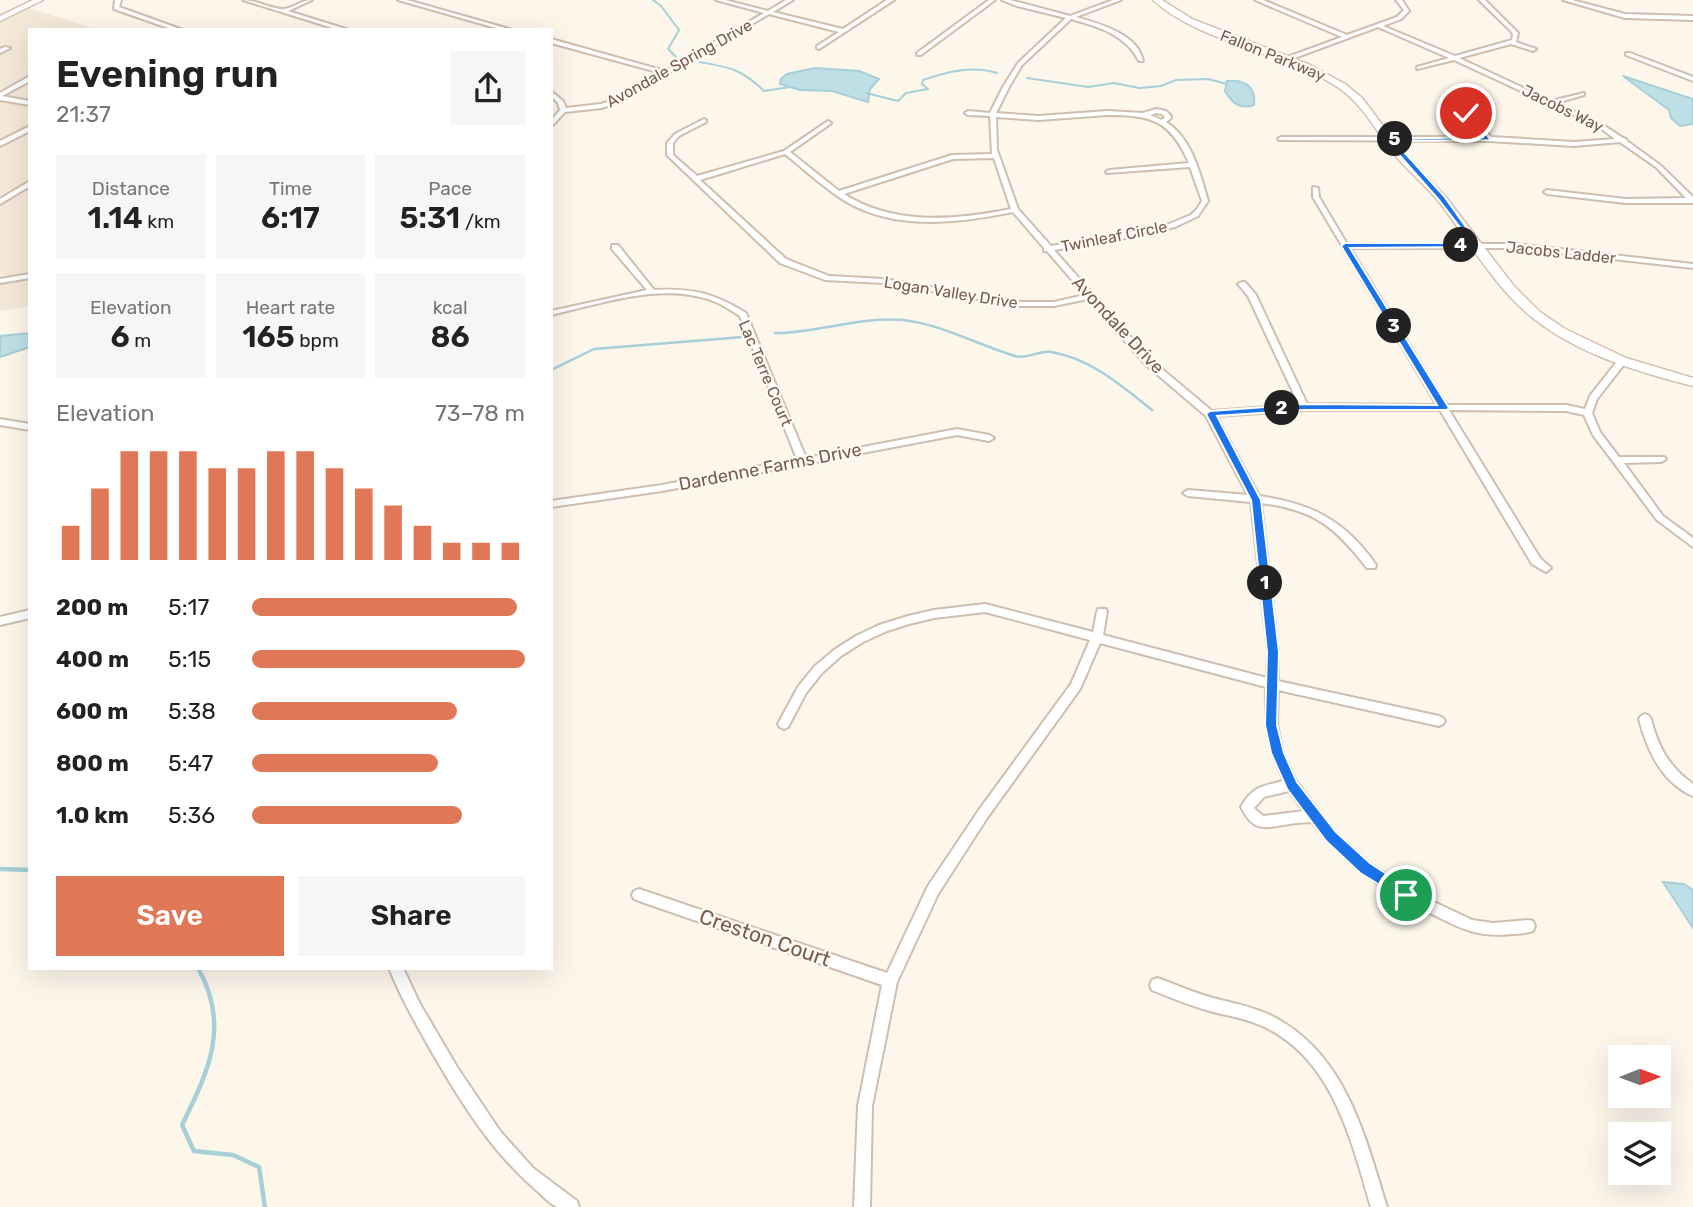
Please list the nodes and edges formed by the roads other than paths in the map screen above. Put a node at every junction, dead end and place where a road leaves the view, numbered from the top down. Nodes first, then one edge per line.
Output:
1 (39, 0) edge
2 (118, 0) edge
3 (246, 0) edge
4 (309, 0) edge
5 (401, 0) edge
6 (719, 0) edge
7 (790, 0) edge
8 (891, 0) edge
9 (992, 0) edge
10 (1005, 0) edge
11 (1118, 0) edge
12 (1157, 0) edge
13 (1258, 0) edge
14 (1399, 0) edge
15 (1482, 0) edge
16 (1566, 0) edge
17 (283, 11) junction
18 (769, 12) junction
19 (1069, 18) junction
20 (1693, 18) edge
21 (0, 19) edge
22 (1377, 26) junction
23 (174, 28) edge
24 (339, 28) edge
25 (503, 28) edge
26 (843, 31) junction
27 (1345, 36) junction
28 (553, 42) edge
29 (1512, 42) junction
30 (818, 47) dead end
31 (1533, 49) dead end
32 (919, 54) dead end
33 (1628, 54) dead end
34 (1454, 58) junction
35 (1287, 59) junction
36 (1141, 60) dead end
37 (1419, 68) dead end
38 (664, 72) junction
39 (28, 79) edge
40 (1693, 79) edge
41 (1582, 94) dead end
42 (553, 95) edge
43 (0, 97) edge
44 (1553, 102) junction
45 (28, 103) edge
46 (563, 110) junction
47 (968, 113) dead end
48 (1466, 113) dead end
49 (993, 114) junction
50 (704, 121) dead end
51 (553, 122) edge
52 (828, 124) dead end
53 (28, 129) edge
54 (1281, 139) dead end
55 (1389, 139) junction
56 (1489, 139) junction
57 (1624, 140) junction
58 (0, 145) edge
59 (786, 152) junction
60 (997, 156) junction
61 (1191, 165) junction
62 (1109, 172) dead end
63 (695, 179) junction
64 (28, 184) edge
65 (1315, 188) dead end
66 (1547, 192) dead end
67 (840, 193) junction
68 (1693, 201) edge
69 (0, 202) edge
70 (1015, 210) junction
71 (1478, 245) junction
72 (1345, 246) junction
73 (615, 247) dead end
74 (1047, 249) junction
75 (1693, 266) edge
76 (812, 274) junction
77 (28, 276) edge
78 (0, 281) edge
79 (804, 281) dead end
80 (1242, 284) dead end
81 (652, 292) junction
82 (1090, 296) junction
83 (553, 313) edge
84 (1622, 361) junction
85 (1693, 382) edge
86 (1304, 407) junction
87 (1444, 408) junction
88 (1588, 413) junction
89 (1210, 414) junction
90 (0, 422) edge
91 (28, 427) edge
92 (989, 438) dead end
93 (1661, 459) dead end
94 (802, 460) junction
95 (1619, 460) junction
96 (1188, 493) dead end
97 (1256, 500) junction
98 (553, 504) edge
99 (1693, 543) edge
100 (1371, 565) dead end
101 (1546, 569) dead end
102 (1102, 612) dead end
103 (28, 614) edge
104 (0, 621) edge
105 (1097, 637) junction
106 (1271, 684) junction
107 (1646, 719) dead end
108 (1439, 721) dead end
109 (784, 724) dead end
110 (1292, 785) junction
111 (1693, 790) edge
112 (1315, 816) junction
113 (639, 895) dead end
114 (1528, 926) dead end
115 (397, 970) edge
116 (890, 981) junction
117 (1157, 985) dead end
118 (571, 1207) edge
119 (862, 1207) edge
120 (1379, 1207) edge

1 - 21 street
2 - 23 street
3 - 17 street
4 - 17 street
5 - 25 street
6 - 18 street
7 - 18 street, Avondale Spring Drive
8 - 26 street
9 - 32 street
10 - 19 street
11 - 19 street
12 - 35 street, Fallon Parkway
13 - 27 street
14 - 22 street
15 - 29 street
16 - 20 street
17 - 24 street
18 - 26 street
18 - 38 street, Avondale Spring Drive
19 - 36 street
19 - 49 street
22 - 27 street
22 - 34 street, Jacobs Way
26 - 30 street
27 - 35 street
28 - 38 street
29 - 31 street
29 - 34 street
33 - 40 street
34 - 37 street
34 - 44 street, Jacobs Way
35 - 55 street, Fallon Parkway
38 - 46 street, Avondale Spring Drive
39 - 43 street
41 - 44 street
42 - 46 street
43 - 45 street
44 - 57 street, Jacobs Way
46 - 51 street
47 - 49 street
48 - 56 street
49 - 60 street, Avondale Drive
49 - 61 street, Twinleaf Circle
50 - 63 street, Logan Valley Drive
52 - 59 street
53 - 58 street
54 - 55 street
55 - 56 street
55 - 71 street, Fallon Parkway
56 - 57 street
57 - 68 street, Jacobs Way
59 - 63 street
59 - 67 street
60 - 67 street
60 - 70 street, Avondale Drive
61 - 62 street
61 - 74 street, Twinleaf Circle
63 - 76 street, Logan Valley Drive
64 - 69 street
65 - 72 street
66 - 68 street
67 - 70 street
70 - 74 street, Avondale Drive
71 - 72 street, Jacobs Ladder
71 - 75 street, Jacobs Ladder
71 - 84 street, Fallon Parkway
72 - 87 street
73 - 81 street
74 - 82 street, Avondale Drive
76 - 79 street
76 - 82 street, Logan Valley Drive
77 - 78 street
80 - 86 street
81 - 83 street, Lac Terre Court
81 - 94 street, Lac Terre Court
82 - 89 street, Avondale Drive
84 - 85 street, Fallon Parkway
84 - 88 street
86 - 87 street
86 - 89 street
87 - 88 street
87 - 101 street
88 - 95 street
89 - 97 street, Avondale Drive
90 - 91 street
92 - 94 street, Dardenne Farms Drive
93 - 95 street
94 - 98 street, Dardenne Farms Drive
95 - 99 street
96 - 97 street
97 - 100 street
97 - 106 street, Avondale Drive
102 - 105 street
103 - 104 street
105 - 106 street
105 - 109 street
105 - 116 street
106 - 108 street
106 - 110 street, Avondale Drive
107 - 111 street
110 - 112 street, Avondale Drive
110 - 112 street
112 - 114 street, Avondale Drive
113 - 116 street, Creston Court
115 - 118 street
116 - 119 street
117 - 120 street

